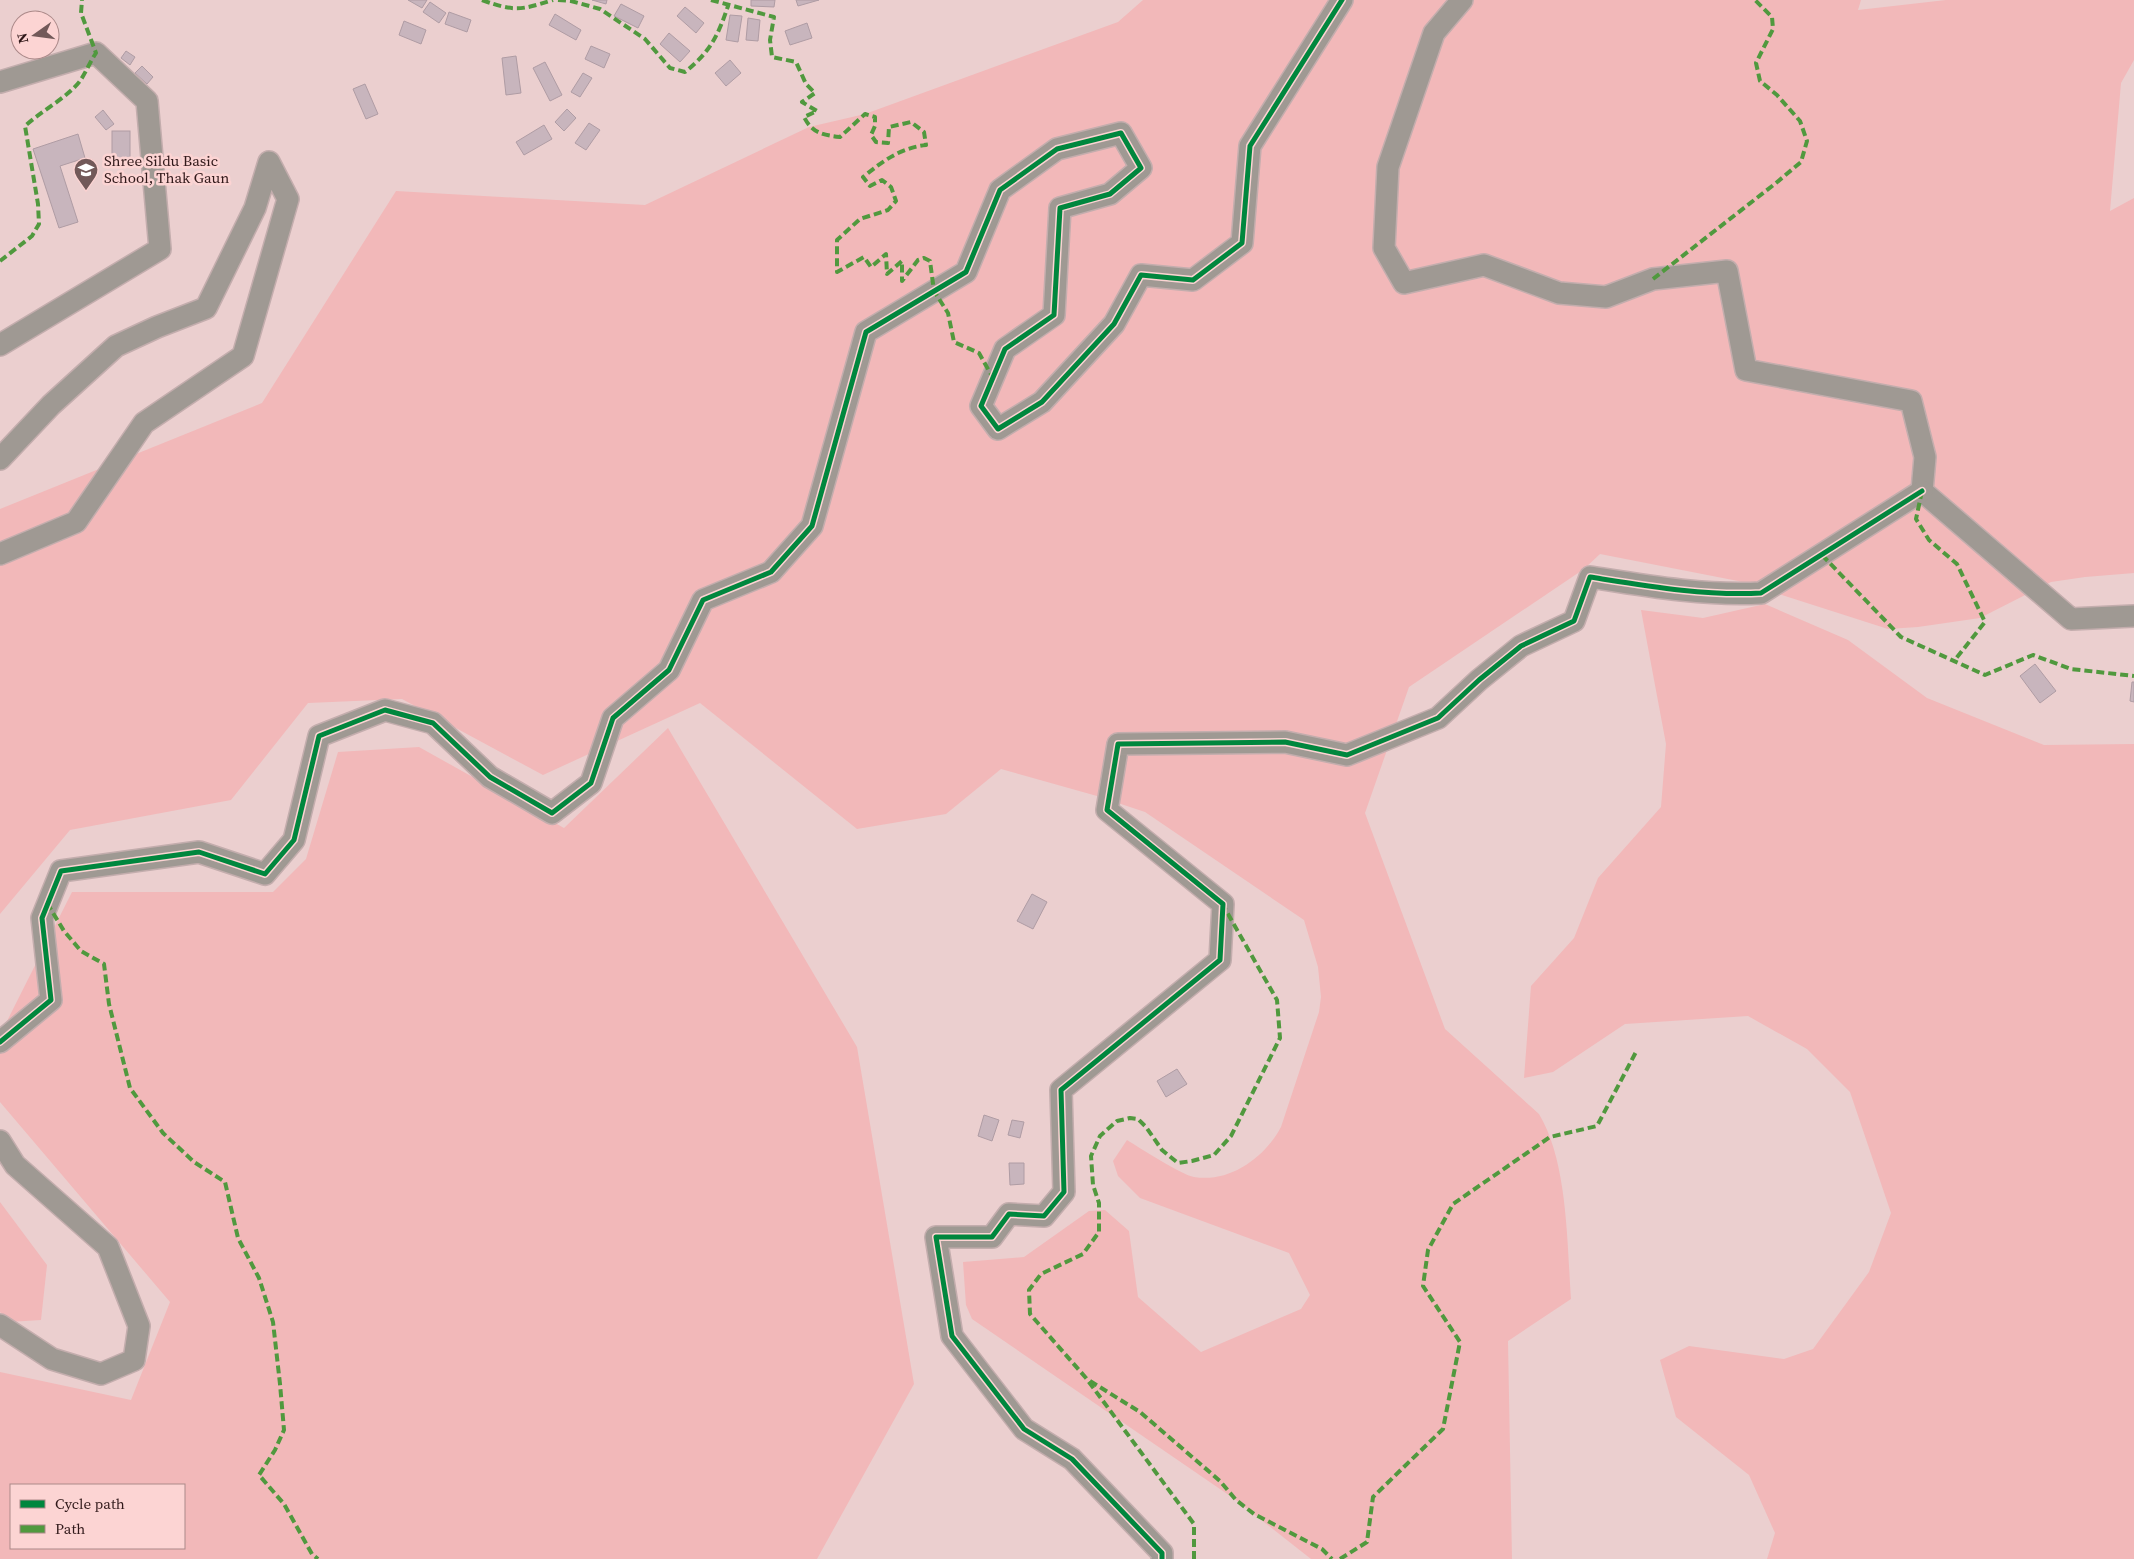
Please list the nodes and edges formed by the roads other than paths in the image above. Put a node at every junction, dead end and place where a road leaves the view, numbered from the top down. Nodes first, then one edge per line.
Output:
1 (1342, 0) edge
2 (1462, 0) edge
3 (0, 82) edge
4 (0, 345) edge
5 (0, 459) edge
6 (1922, 491) junction
7 (0, 554) edge
8 (2134, 616) edge
9 (0, 1042) edge
10 (0, 1141) edge
11 (0, 1325) edge
12 (1162, 1559) edge

1 - 9 street
2 - 6 street
3 - 4 street
5 - 7 street
6 - 8 street
6 - 12 street
10 - 11 street

